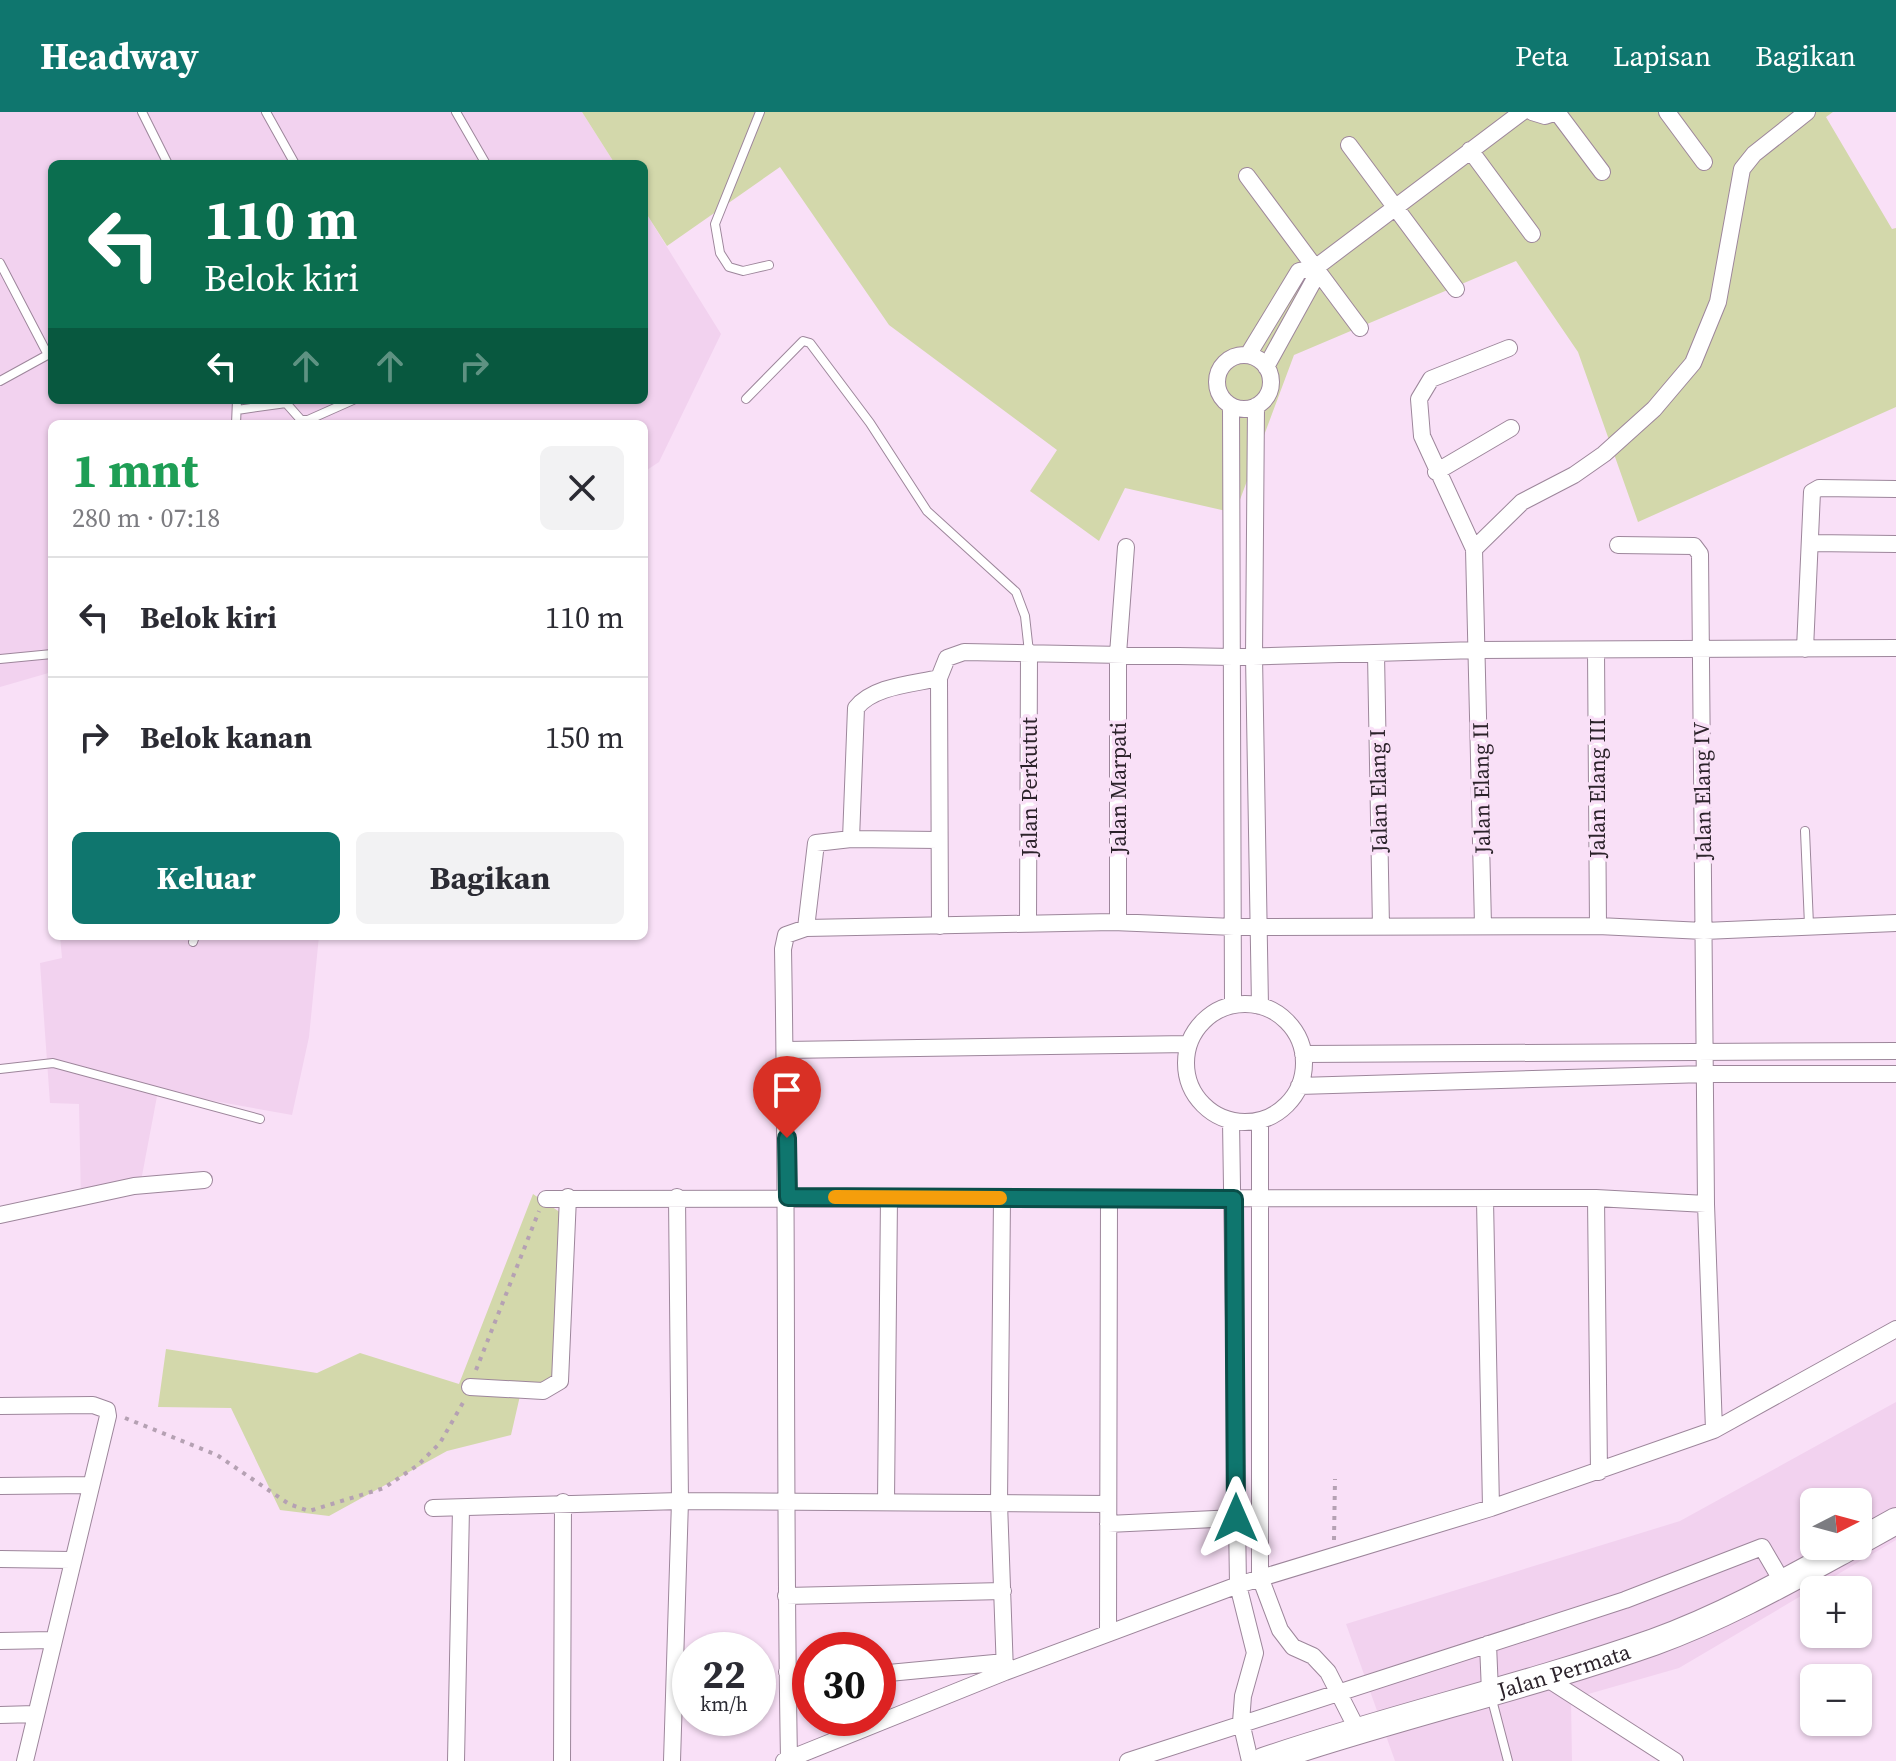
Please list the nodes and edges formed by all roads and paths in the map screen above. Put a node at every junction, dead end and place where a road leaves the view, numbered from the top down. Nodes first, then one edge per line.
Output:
1 (142, 112) edge
2 (266, 112) edge
3 (456, 112) edge
4 (760, 112) edge
5 (1522, 112) edge
6 (1532, 112) edge
7 (1557, 112) edge
8 (1667, 112) edge
9 (1807, 112) edge
10 (1349, 145) dead end
11 (1470, 150) junction
12 (166, 160) edge
13 (293, 160) edge
14 (484, 160) edge
15 (1704, 162) dead end
16 (1602, 172) dead end
17 (1247, 176) dead end
18 (1395, 207) junction
19 (1532, 234) dead end
20 (0, 263) edge
21 (769, 265) dead end
22 (1315, 268) junction
23 (1456, 289) dead end
24 (1360, 328) dead end
25 (1509, 348) dead end
26 (48, 350) edge
27 (48, 355) edge
28 (1248, 355) junction
29 (1266, 367) junction
30 (0, 381) edge
31 (746, 399) dead end
32 (262, 404) edge
33 (287, 404) edge
34 (344, 404) edge
35 (237, 405) edge
36 (1231, 406) junction
37 (1256, 406) junction
38 (301, 420) edge
39 (308, 420) edge
40 (1511, 428) dead end
41 (1436, 472) junction
42 (1896, 489) edge
43 (1810, 543) junction
44 (1896, 544) edge
45 (1618, 545) dead end
46 (1126, 547) dead end
47 (1474, 549) junction
48 (1896, 648) edge
49 (1805, 649) junction
50 (1478, 650) junction
51 (1596, 651) junction
52 (1700, 651) junction
53 (1029, 652) junction
54 (48, 654) edge
55 (1118, 654) junction
56 (1376, 654) junction
57 (1254, 656) junction
58 (1233, 657) junction
59 (0, 659) edge
60 (939, 678) junction
61 (1805, 831) dead end
62 (851, 839) junction
63 (938, 840) junction
64 (1028, 922) junction
65 (1118, 922) junction
66 (1896, 923) edge
67 (1483, 925) junction
68 (1809, 925) junction
69 (940, 926) junction
70 (1598, 926) junction
71 (1234, 927) junction
72 (1258, 927) junction
73 (1381, 927) junction
74 (806, 928) junction
75 (1704, 931) junction
76 (1233, 1005) junction
77 (1260, 1006) junction
78 (1189, 1044) junction
79 (785, 1050) junction
80 (1707, 1050) junction
81 (1896, 1051) edge
82 (1303, 1054) junction
83 (0, 1069) edge
84 (1706, 1074) junction
85 (1896, 1074) edge
86 (1299, 1086) junction
87 (260, 1119) dead end
88 (1231, 1121) junction
89 (1260, 1121) junction
90 (204, 1180) dead end
91 (568, 1197) junction
92 (677, 1197) junction
93 (788, 1197) junction
94 (889, 1197) junction
95 (1002, 1198) junction
96 (1109, 1198) junction
97 (1596, 1198) junction
98 (546, 1199) joint
99 (1234, 1199) junction
100 (1258, 1199) junction
101 (1485, 1200) junction
102 (1706, 1204) junction
103 (0, 1215) edge
104 (1896, 1329) edge
105 (470, 1387) junction
106 (0, 1406) edge
107 (107, 1410) junction
108 (1714, 1430) junction
109 (1599, 1472) junction
110 (1335, 1479) dead end
111 (89, 1485) junction
112 (0, 1486) edge
113 (680, 1501) junction
114 (785, 1501) junction
115 (563, 1502) junction
116 (886, 1502) junction
117 (999, 1503) junction
118 (1108, 1504) junction
119 (433, 1508) dead end
120 (461, 1508) junction
121 (1491, 1508) junction
122 (1236, 1518) junction
123 (1896, 1521) edge
124 (1108, 1524) junction
125 (1872, 1534) edge
126 (1334, 1555) junction
127 (0, 1559) edge
128 (71, 1560) junction
129 (1825, 1560) edge
130 (1260, 1577) junction
131 (1783, 1583) junction
132 (1238, 1585) junction
133 (1003, 1591) junction
134 (786, 1596) junction
135 (1108, 1633) junction
136 (52, 1640) junction
137 (0, 1641) edge
138 (1488, 1644) junction
139 (1005, 1667) junction
140 (787, 1672) junction
141 (792, 1672) edge
142 (896, 1673) edge
143 (1543, 1676) junction
144 (1338, 1692) junction
145 (1490, 1692) junction
146 (35, 1714) junction
147 (0, 1715) edge
148 (1241, 1722) junction
149 (1357, 1729) junction
150 (786, 1760) edge
151 (25, 1761) edge
152 (456, 1761) edge
153 (562, 1761) edge
154 (672, 1761) edge
155 (1128, 1761) edge
156 (1250, 1761) edge
157 (1263, 1761) edge
158 (1508, 1761) edge
159 (1675, 1761) edge

1 - 12 lane
2 - 13 lane
3 - 14 lane
4 - 21 lane
5 - 11 street
6 - 7 street
7 - 16 street
8 - 15 street
9 - 47 street
10 - 18 street
11 - 18 street
11 - 19 street
17 - 22 street
18 - 22 street
18 - 23 street
20 - 26 lane
22 - 24 street
22 - 28 street
22 - 29 street
25 - 41 street
27 - 30 lane
28 - 29 street
28 - 36 street
29 - 37 street
31 - 53 lane
32 - 35 lane
33 - 38 lane
34 - 39 lane
36 - 37 street
36 - 58 street
37 - 57 street
40 - 41 street
41 - 47 street
42 - 43 street
43 - 44 street
43 - 49 street
45 - 52 street, Jalan Elang IV
46 - 55 street, Jalan Marpati
47 - 50 street, Jalan Elang II
48 - 49 street
49 - 52 street
50 - 51 street
50 - 56 street
50 - 67 street, Jalan Elang II
51 - 52 street
51 - 70 street, Jalan Elang III
52 - 75 street, Jalan Elang IV
53 - 55 street
53 - 60 street
53 - 64 street, Jalan Perkutut
54 - 59 lane
55 - 58 street
55 - 65 street, Jalan Marpati
56 - 57 street
56 - 73 street, Jalan Elang I
57 - 58 street
57 - 72 street
58 - 71 street
60 - 62 street
60 - 63 street
61 - 68 lane
62 - 63 street
62 - 74 street
63 - 69 street
64 - 65 street
64 - 69 street
65 - 71 street
66 - 68 street
67 - 70 street
67 - 73 street
68 - 75 street
69 - 74 street
70 - 75 street
71 - 72 street
71 - 76 street
72 - 73 street
72 - 77 street
74 - 79 street
75 - 80 street, Jalan Elang IV
76 - 77 street
76 - 78 street
77 - 82 street
78 - 79 street
78 - 88 street
79 - 93 street
80 - 81 street
80 - 82 street
80 - 84 street, Jalan Elang IV
82 - 86 street
83 - 87 lane
84 - 85 street
84 - 86 street
84 - 102 street, Jalan Elang IV
86 - 89 street
88 - 89 street
88 - 99 street
89 - 100 street
90 - 103 street
91 - 92 street
91 - 98 street
91 - 105 street
92 - 93 street
92 - 113 street
93 - 94 street
93 - 114 street
94 - 95 street
94 - 116 street
95 - 96 street
95 - 117 street
96 - 99 street
96 - 118 street
97 - 101 street
97 - 102 street
97 - 109 street
98 - 105 path
99 - 100 street
99 - 122 street
100 - 101 street
100 - 130 street
101 - 121 street
102 - 108 street, Jalan Elang IV
104 - 108 street
105 - 107 path
106 - 107 street
107 - 111 street
108 - 109 street
109 - 121 street
110 - 126 path
111 - 112 street
111 - 128 street
113 - 114 street
113 - 115 street
113 - 154 street
114 - 116 street
114 - 134 street
115 - 120 street
115 - 153 street
116 - 117 street
117 - 118 street
117 - 133 street
118 - 124 street
119 - 120 street
120 - 152 street
121 - 126 street
122 - 124 street
122 - 132 street
123 - 125 main road
124 - 135 street
126 - 130 street
127 - 128 street
128 - 136 street
129 - 131 main road, Jalan Permata
130 - 132 street
130 - 144 street
131 - 138 street
131 - 143 main road, Jalan Permata
132 - 135 street
132 - 148 street
133 - 134 street
133 - 139 street
134 - 140 street
135 - 139 street
136 - 137 street
136 - 146 street
138 - 144 street
138 - 145 street
139 - 142 street
139 - 150 street
140 - 141 street
140 - 150 street
143 - 145 main road, Jalan Permata
143 - 159 street
144 - 148 street
144 - 149 street
145 - 149 main road, Jalan Permata
145 - 158 lane
146 - 147 street
146 - 151 street
148 - 155 street
148 - 156 street
149 - 157 main road, Jalan Permata

